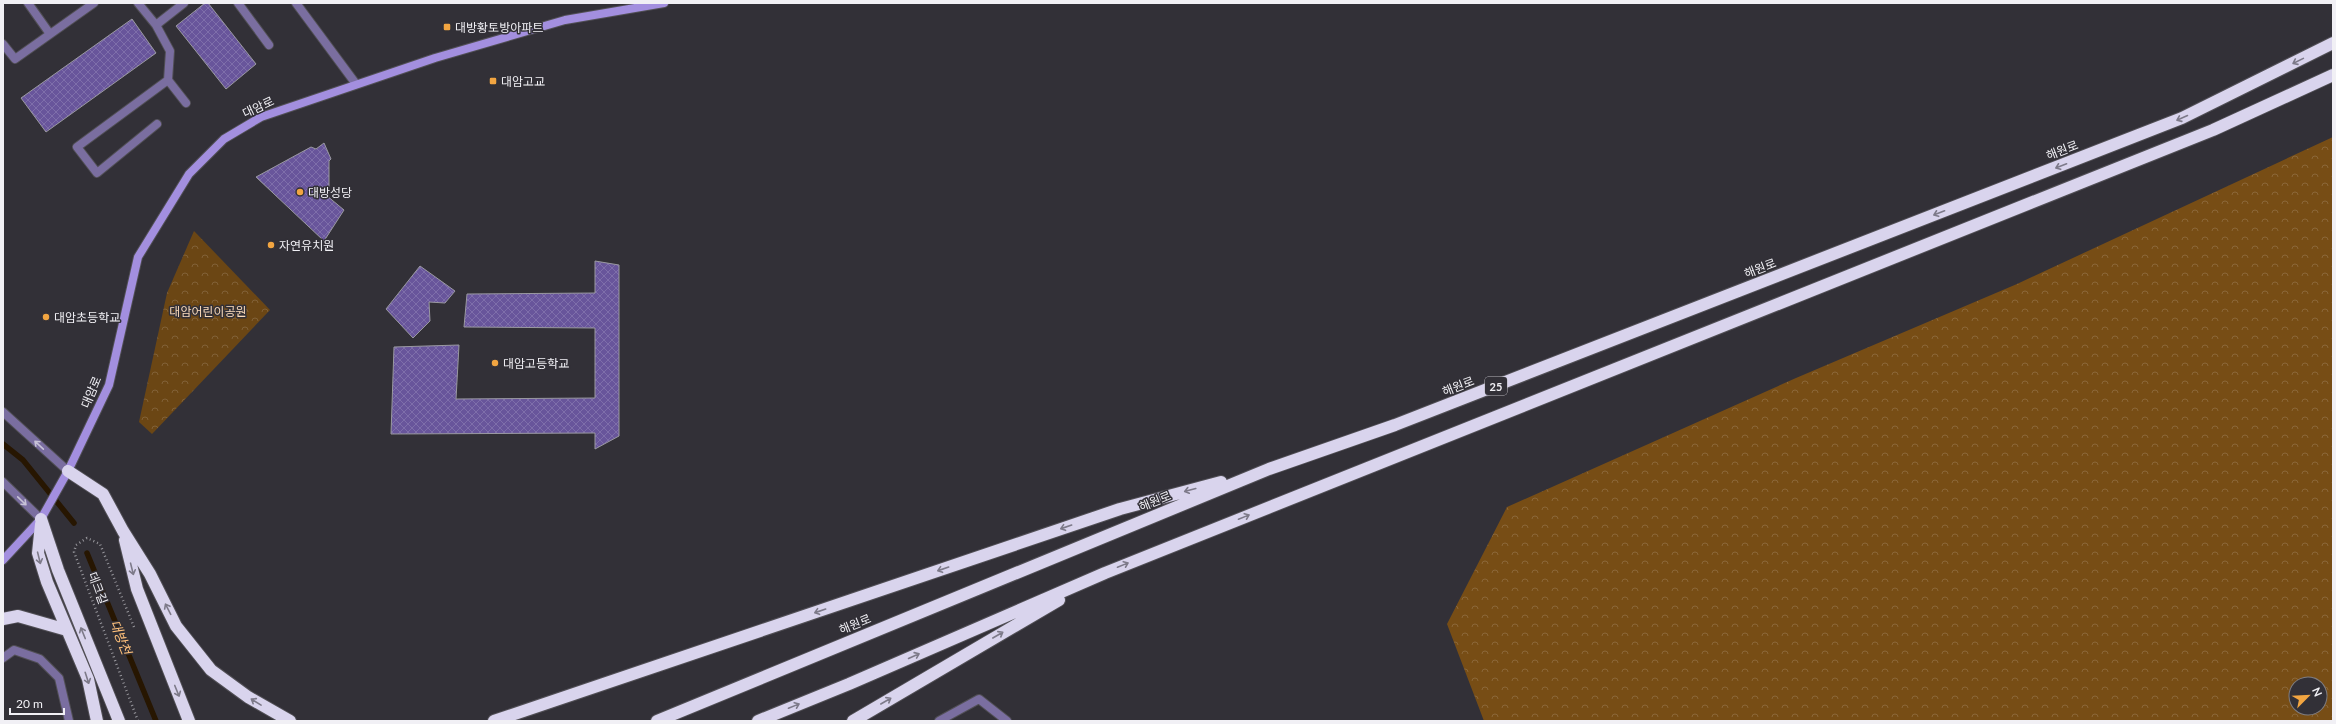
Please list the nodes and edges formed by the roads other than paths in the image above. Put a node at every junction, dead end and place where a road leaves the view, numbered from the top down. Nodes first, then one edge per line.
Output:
1 (28, 3) edge
2 (94, 3) edge
3 (138, 3) edge
4 (184, 3) edge
5 (238, 3) edge
6 (296, 3) edge
7 (664, 3) edge
8 (156, 25) junction
9 (50, 34) junction
10 (2333, 43) edge
11 (3, 44) edge
12 (269, 45) dead end
13 (2333, 75) edge
14 (168, 80) junction
15 (356, 84) junction
16 (186, 103) dead end
17 (157, 124) dead end
18 (3, 412) edge
19 (1268, 469) junction
20 (68, 471) junction
21 (3, 482) edge
22 (41, 519) junction
23 (123, 531) junction
24 (3, 560) edge
25 (1105, 573) junction
26 (3, 619) edge
27 (67, 630) junction
28 (3, 658) edge
29 (69, 721) edge
30 (97, 721) edge
31 (119, 721) edge
32 (189, 721) edge
33 (290, 721) edge
34 (494, 721) edge
35 (657, 721) edge
36 (758, 721) edge
37 (853, 721) edge
38 (939, 721) edge
39 (1007, 721) edge

1 - 9 street
2 - 9 street
3 - 8 street
4 - 8 street
5 - 12 street
6 - 15 street
7 - 15 street, 대암로
8 - 14 street
9 - 11 street
10 -> 19 highway, 해원로 / 25
25 -> 13 highway, 25
14 - 16 street
14 - 17 street
15 - 20 street, 대암로
20 -> 18 street
19 -> 34 highway
19 - 35 highway, 해원로 / 25
20 - 22 street, 대암로
20 - 23 highway
21 -> 22 street
22 - 24 street
22 -> 27 highway
31 -> 22 highway
23 -> 32 highway
33 -> 23 highway
36 -> 25 highway, 25
37 -> 25 highway
26 - 27 highway
27 -> 30 highway
28 - 29 street
38 - 39 street

